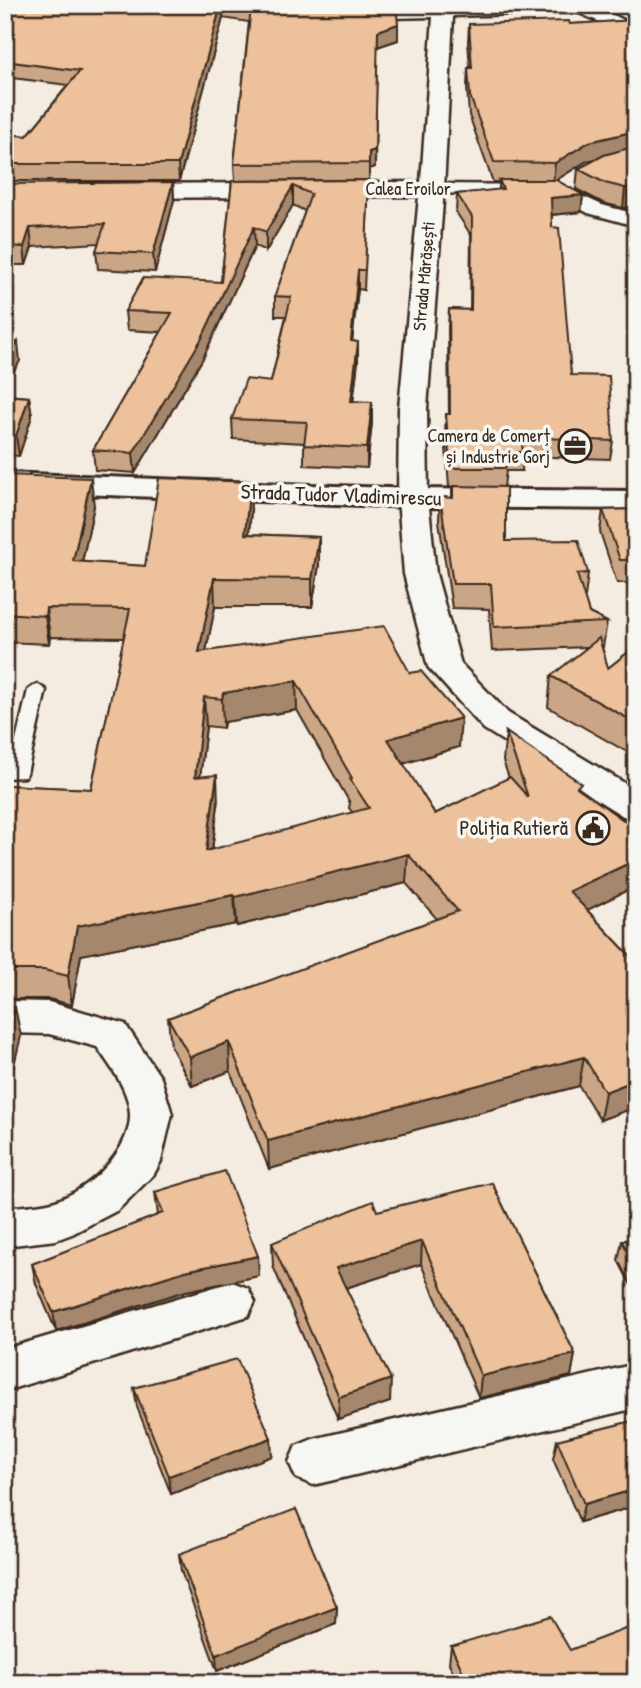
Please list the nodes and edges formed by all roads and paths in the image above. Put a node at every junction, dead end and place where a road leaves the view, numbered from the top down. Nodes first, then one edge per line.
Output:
1 (587, 6) edge
2 (528, 7) edge
3 (321, 12) edge
4 (443, 12) junction
5 (632, 31) edge
6 (577, 176) edge
7 (432, 189) junction
8 (558, 190) junction
9 (102, 191) edge
10 (636, 220) edge
11 (5, 482) edge
12 (413, 498) junction
13 (636, 500) edge
14 (37, 690) dead end
15 (5, 772) edge
16 (636, 807) edge
17 (5, 1017) edge
18 (5, 1227) edge
19 (232, 1302) dead end
20 (5, 1370) edge
21 (636, 1387) edge
22 (313, 1462) dead end

1 - 2 street
1 - 5 street
2 - 4 street
3 - 4 street
4 - 7 street, Strada Mărășești
6 - 8 street
7 - 8 street, Calea Eroilor
7 - 9 street, Calea Eroilor
7 - 12 street, Strada Mărășești
8 - 10 street, Calea Eroilor
11 - 12 main road, Strada Tudor Vladimirescu
12 - 13 main road, Strada Tudor Vladimirescu
12 - 16 street, Strada Mărășești
14 - 15 lane
17 - 18 street
19 - 20 street
21 - 22 street

